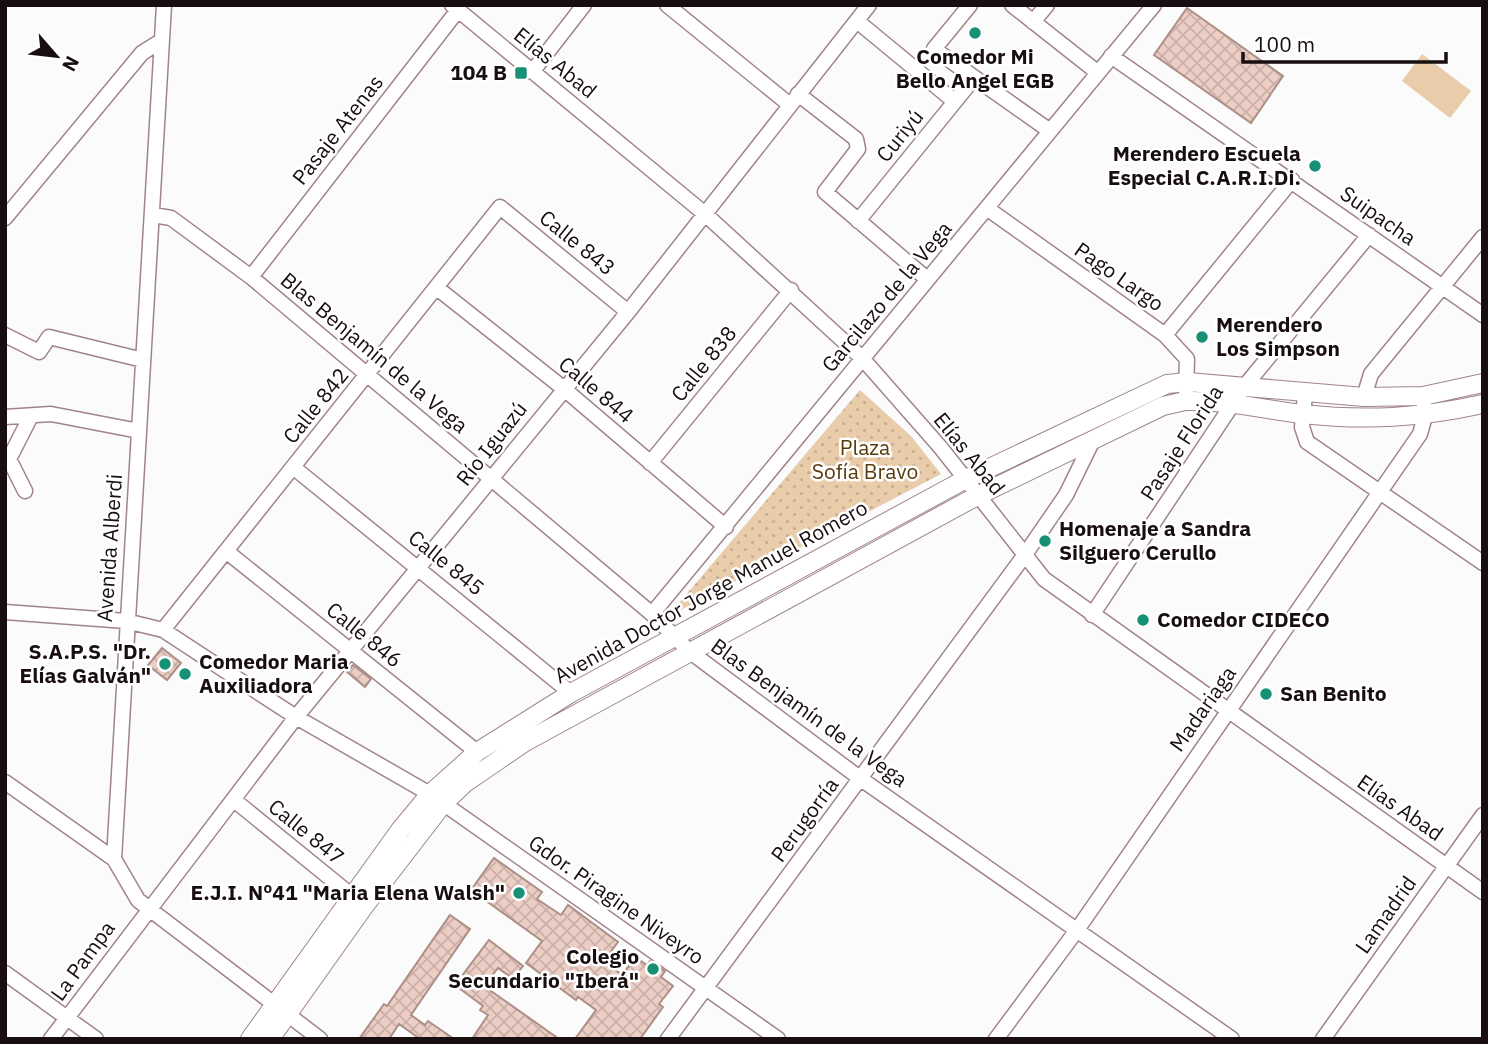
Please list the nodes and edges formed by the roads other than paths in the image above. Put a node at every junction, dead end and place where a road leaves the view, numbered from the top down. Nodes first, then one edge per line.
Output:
1 (164, 5) edge
2 (584, 5) edge
3 (667, 5) edge
4 (869, 5) edge
5 (970, 5) edge
6 (1012, 5) edge
7 (1047, 5) edge
8 (1154, 5) edge
9 (455, 8) edge
10 (857, 21) junction
11 (1033, 22) junction
12 (161, 41) junction
13 (1111, 55) junction
14 (532, 72) junction
15 (1097, 72) junction
16 (974, 78) junction
17 (794, 100) junction
18 (954, 101) junction
19 (1050, 131) junction
20 (1292, 180) junction
21 (499, 207) joint
22 (988, 209) junction
23 (705, 214) junction
24 (153, 215) junction
25 (5, 218) edge
26 (858, 221) junction
27 (1369, 235) junction
28 (1483, 237) edge
29 (251, 276) junction
30 (927, 279) junction
31 (1440, 286) junction
32 (437, 288) junction
33 (791, 290) junction
34 (628, 312) junction
35 (1483, 315) edge
36 (5, 335) edge
37 (1165, 335) junction
38 (862, 358) junction
39 (143, 360) junction
40 (369, 374) junction
41 (1188, 382) junction
42 (1483, 383) edge
43 (1244, 387) junction
44 (563, 388) junction
45 (1305, 394) junction
46 (1423, 396) junction
47 (1364, 397) junction
48 (1185, 401) junction
49 (1235, 404) junction
50 (1483, 404) edge
51 (1302, 414) junction
52 (31, 416) junction
53 (1425, 416) junction
54 (5, 417) edge
55 (139, 431) junction
56 (1093, 440) junction
57 (650, 463) junction
58 (293, 467) junction
59 (492, 480) junction
60 (964, 480) junction
61 (25, 491) dead end
62 (1381, 491) junction
63 (977, 496) junction
64 (726, 527) junction
65 (226, 551) junction
66 (1024, 556) junction
67 (1483, 563) edge
68 (419, 569) junction
69 (5, 612) edge
70 (652, 614) junction
71 (1091, 615) junction
72 (126, 621) junction
73 (163, 630) junction
74 (675, 636) junction
75 (689, 651) junction
76 (351, 652) junction
77 (571, 693) junction
78 (1227, 710) junction
79 (296, 717) junction
80 (477, 752) junction
81 (861, 779) junction
82 (5, 782) edge
83 (437, 799) junction
84 (233, 800) junction
85 (1483, 815) edge
86 (114, 859) junction
87 (1446, 866) junction
88 (1483, 892) edge
89 (351, 895) junction
90 (148, 908) junction
91 (1077, 930) junction
92 (5, 973) edge
93 (706, 990) junction
94 (280, 1011) junction
95 (67, 1018) junction
96 (51, 1039) edge
97 (96, 1039) edge
98 (250, 1039) edge
99 (270, 1039) edge
100 (320, 1039) edge
101 (668, 1039) edge
102 (778, 1039) edge
103 (996, 1039) edge
104 (1232, 1039) edge
105 (1323, 1039) edge

1 - 12 street, Avenida Alberdi
2 - 14 street
3 - 17 street
4 - 10 street, Río Iguazú
5 - 16 street
6 - 11 street
7 - 11 street
8 - 13 street, Garcilazo de la Vega
9 - 14 street, Elías Abad
9 - 29 street, Pasaje Atenas
10 - 17 street, Río Iguazú
10 - 18 street
11 - 15 street
12 - 24 street, Avenida Alberdi
12 - 25 street
13 - 15 street, Garcilazo de la Vega
13 - 20 street, Suipacha
14 - 23 street, Elías Abad
15 - 19 street, Garcilazo de la Vega
16 - 18 street, Curiyú
16 - 19 street
17 - 23 street, Río Iguazú
17 - 26 street
18 - 26 street, Curiyú
19 - 22 street, Garcilazo de la Vega
20 - 27 street, Suipacha
20 - 37 street
21 - 32 street, Calle 842
21 - 34 street, Calle 843
22 - 30 street, Garcilazo de la Vega
22 - 37 street, Pago Largo
23 - 33 street, Elías Abad
23 - 34 street, Río Iguazú
24 - 29 street, Blas Benjamín de la Vega
24 - 39 street, Avenida Alberdi
26 - 30 street
27 - 31 street, Suipacha
27 - 43 street, Pasaje Florida
28 - 31 street
29 - 40 street, Blas Benjamín de la Vega
30 - 38 street, Garcilazo de la Vega
31 - 35 street, Suipacha
31 - 47 street
32 - 40 street, Calle 842
32 - 44 street, Calle 844
33 - 38 street, Elías Abad
33 - 57 street, Calle 838
34 - 44 street, Río Iguazú
36 - 39 street
37 - 41 street, Pago Largo
38 - 60 street, Elías Abad
38 - 64 street, Garcilazo de la Vega
39 - 55 street, Avenida Alberdi
40 - 58 street, Calle 842
40 - 59 street, Blas Benjamín de la Vega
41 - 43 main road, Avenida Doctor Jorge Manuel Romero
41 - 48 street, Pago Largo
41 - 60 main road, Avenida Doctor Jorge Manuel Romero
42 - 46 main road, Avenida Doctor Jorge Manuel Romero
43 - 45 main road, Avenida Doctor Jorge Manuel Romero
43 - 49 street, Pasaje Florida
44 - 57 street, Calle 844
44 - 59 street, Río Iguazú
45 - 47 main road, Avenida Doctor Jorge Manuel Romero
45 - 51 street
46 - 47 main road, Avenida Doctor Jorge Manuel Romero
46 - 53 street
48 - 49 main road, Avenida Doctor Jorge Manuel Romero
48 - 56 main road, Avenida Doctor Jorge Manuel Romero
49 - 51 main road, Avenida Doctor Jorge Manuel Romero
49 - 71 street, Pasaje Florida
50 - 53 main road, Avenida Doctor Jorge Manuel Romero
51 - 53 main road, Avenida Doctor Jorge Manuel Romero
51 - 62 street
52 - 54 street
52 - 55 street
52 - 61 street
53 - 62 street, Madariaga
55 - 72 street, Avenida Alberdi
56 - 63 main road, Avenida Doctor Jorge Manuel Romero
56 - 66 street, Perugorría
57 - 64 street, Calle 844
58 - 65 street, Calle 842
58 - 68 street, Calle 845
59 - 68 street, Río Iguazú
59 - 70 street, Blas Benjamín de la Vega
60 - 63 street, Elías Abad
60 - 74 main road, Avenida Doctor Jorge Manuel Romero
62 - 67 street
62 - 78 street, Madariaga
63 - 66 street, Elías Abad
63 - 75 main road, Avenida Doctor Jorge Manuel Romero
64 - 70 street, Garcilazo de la Vega
65 - 73 street, Calle 842
65 - 76 street, Calle 846
66 - 71 street, Elías Abad
66 - 81 street, Perugorría
68 - 76 street, Río Iguazú
68 - 77 street, Calle 845
69 - 72 street, Gdor. Piragine Niveyro
70 - 74 street, Blas Benjamín de la Vega
71 - 78 street, Elías Abad
72 - 73 street, Gdor. Piragine Niveyro
72 - 86 street, Avenida Alberdi
73 - 79 street, Gdor. Piragine Niveyro
74 - 75 street, Blas Benjamín de la Vega
74 - 77 main road, Avenida Doctor Jorge Manuel Romero
75 - 81 street, Blas Benjamín de la Vega
75 - 83 main road, Avenida Doctor Jorge Manuel Romero
76 - 79 street, Río Iguazú
76 - 80 street, Calle 846
77 - 80 main road, Avenida Doctor Jorge Manuel Romero
78 - 87 street, Elías Abad
78 - 91 street, Madariaga
79 - 83 street, Gdor. Piragine Niveyro
79 - 84 street, Río Iguazú
80 - 83 main road, Avenida Doctor Jorge Manuel Romero
81 - 91 street, Blas Benjamín de la Vega
81 - 93 street, Perugorría
82 - 86 street
83 - 89 main road, Avenida Doctor Jorge Manuel Romero
83 - 93 street, Gdor. Piragine Niveyro
83 - 94 main road, Avenida Doctor Jorge Manuel Romero
84 - 89 street, Calle 847
84 - 90 street, Río Iguazú
85 - 87 street, Lamadrid
86 - 90 street
87 - 88 street, Elías Abad
87 - 105 street, Lamadrid
89 - 94 main road, Avenida Doctor Jorge Manuel Romero
90 - 94 street
90 - 95 street, La Pampa
91 - 103 street, Madariaga
91 - 104 street, Blas Benjamín de la Vega
92 - 95 street
93 - 101 street, Perugorría
93 - 102 street, Gdor. Piragine Niveyro
94 - 98 main road
94 - 99 main road
94 - 100 street
95 - 96 street, La Pampa
95 - 97 street

